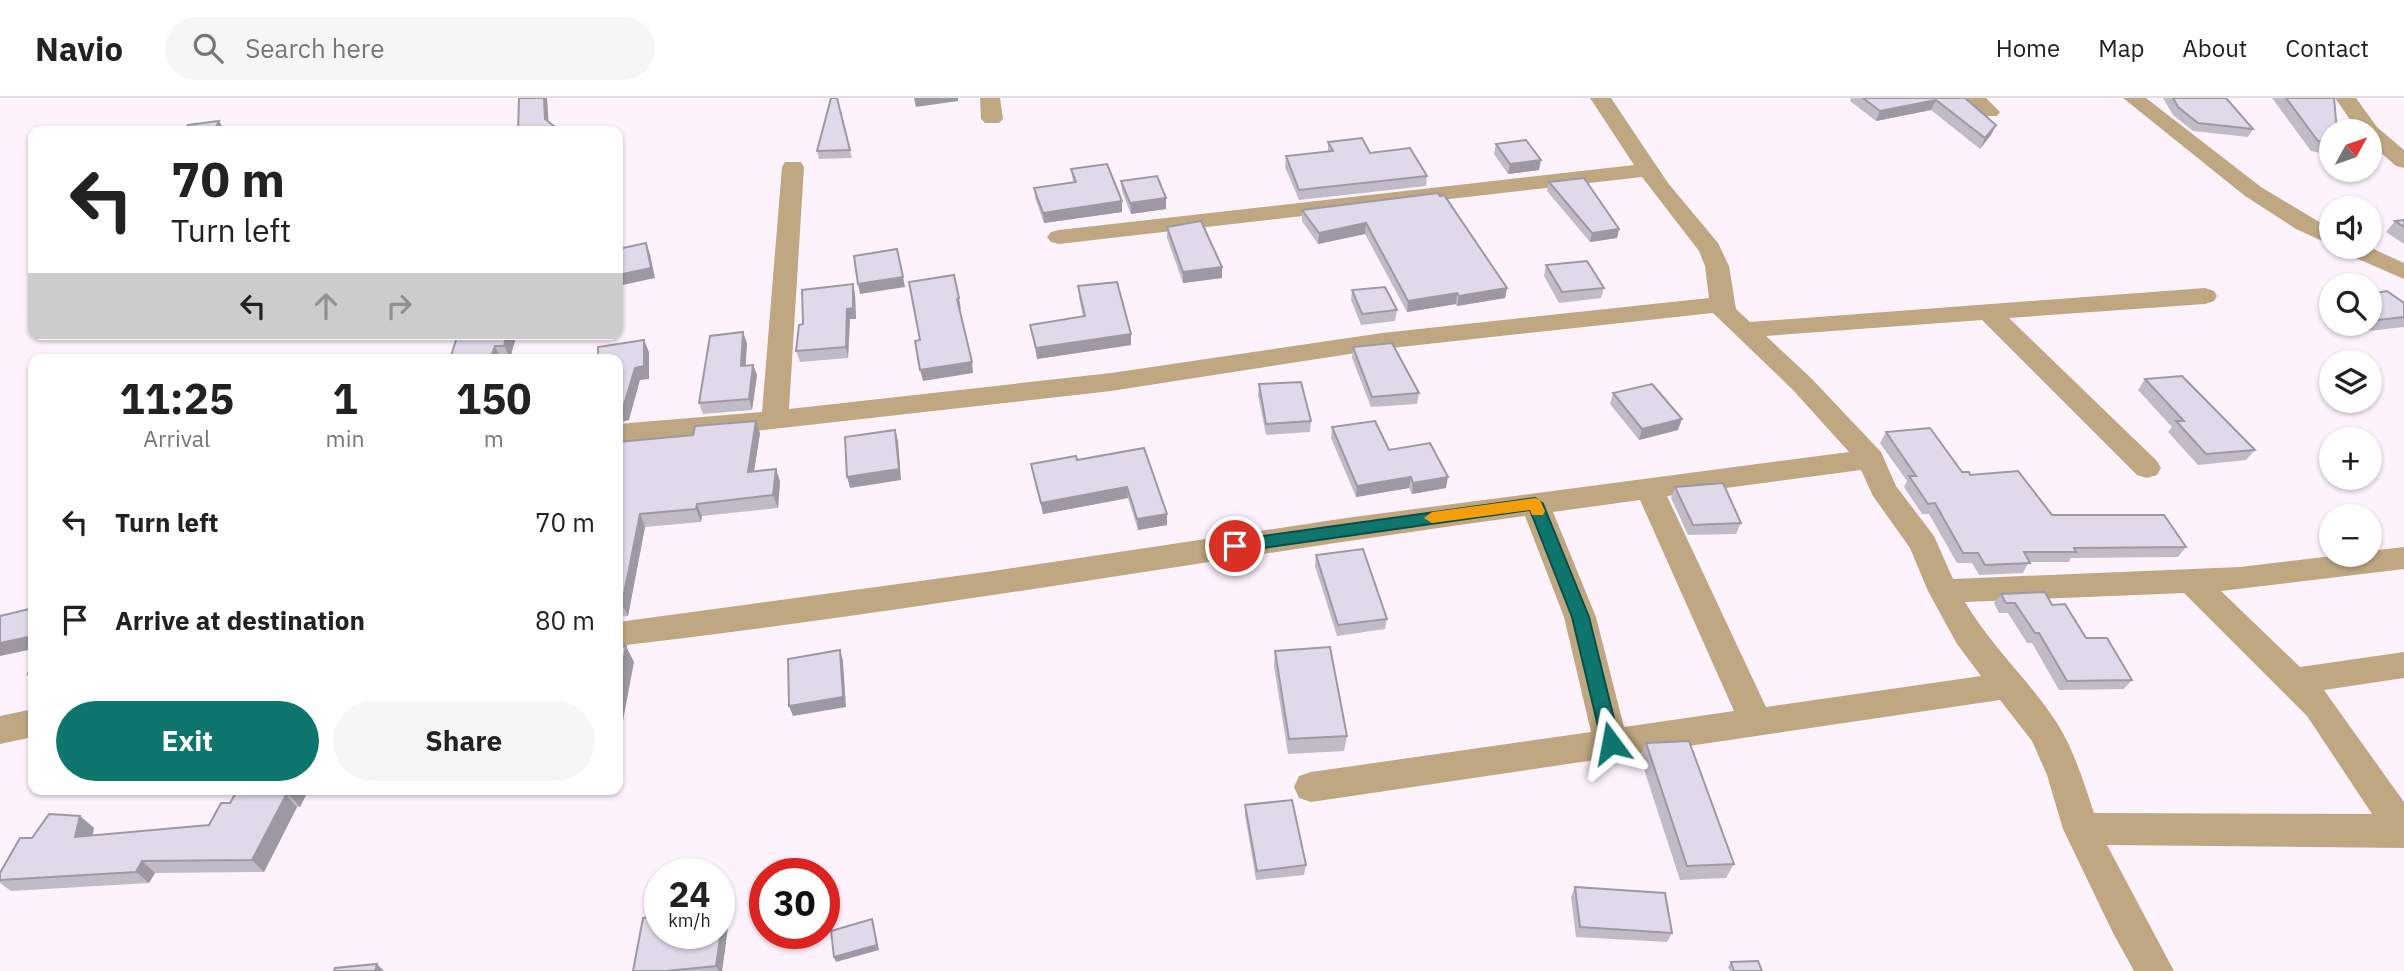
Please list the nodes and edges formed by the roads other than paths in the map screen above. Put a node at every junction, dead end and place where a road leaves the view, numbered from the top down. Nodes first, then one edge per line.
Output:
1 (1600, 98) edge
2 (1974, 98) edge
3 (2133, 98) edge
4 (2345, 98) edge
5 (1990, 112) dead end
6 (2360, 119) edge
7 (2382, 143) edge
8 (2404, 162) edge
9 (793, 167) dead end
10 (1649, 170) junction
11 (2319, 232) edge
12 (1059, 237) dead end
13 (2376, 259) edge
14 (2404, 272) edge
15 (2204, 296) dead end
16 (1721, 304) junction
17 (1988, 312) junction
18 (1745, 330) junction
19 (775, 419) junction
20 (623, 433) edge
21 (1871, 459) junction
22 (2147, 468) dead end
23 (1648, 489) junction
24 (1535, 504) junction
25 (2404, 558) edge
26 (2191, 581) junction
27 (1943, 591) junction
28 (623, 633) edge
29 (2404, 665) edge
30 (2293, 681) junction
31 (2009, 685) junction
32 (1756, 722) junction
33 (28, 724) edge
34 (0, 730) edge
35 (1611, 743) junction
36 (1311, 787) dead end
37 (2081, 829) junction
38 (2403, 831) edge
39 (2155, 971) edge

1 - 10 street
2 - 5 street
3 - 11 street
4 - 6 street
7 - 8 street
9 - 19 street
10 - 12 street
10 - 16 street
13 - 14 street
15 - 17 street
16 - 18 street
16 - 19 street
17 - 18 street
17 - 22 street
18 - 21 street
19 - 20 street
21 - 23 street
21 - 27 street
23 - 24 street
23 - 32 street
24 - 28 street
24 - 35 street
25 - 26 street
26 - 27 street
26 - 30 street
27 - 31 street
29 - 30 street
30 - 38 street
31 - 32 street
31 - 37 street
32 - 35 street
33 - 34 street
35 - 36 street
37 - 38 street
37 - 39 street

